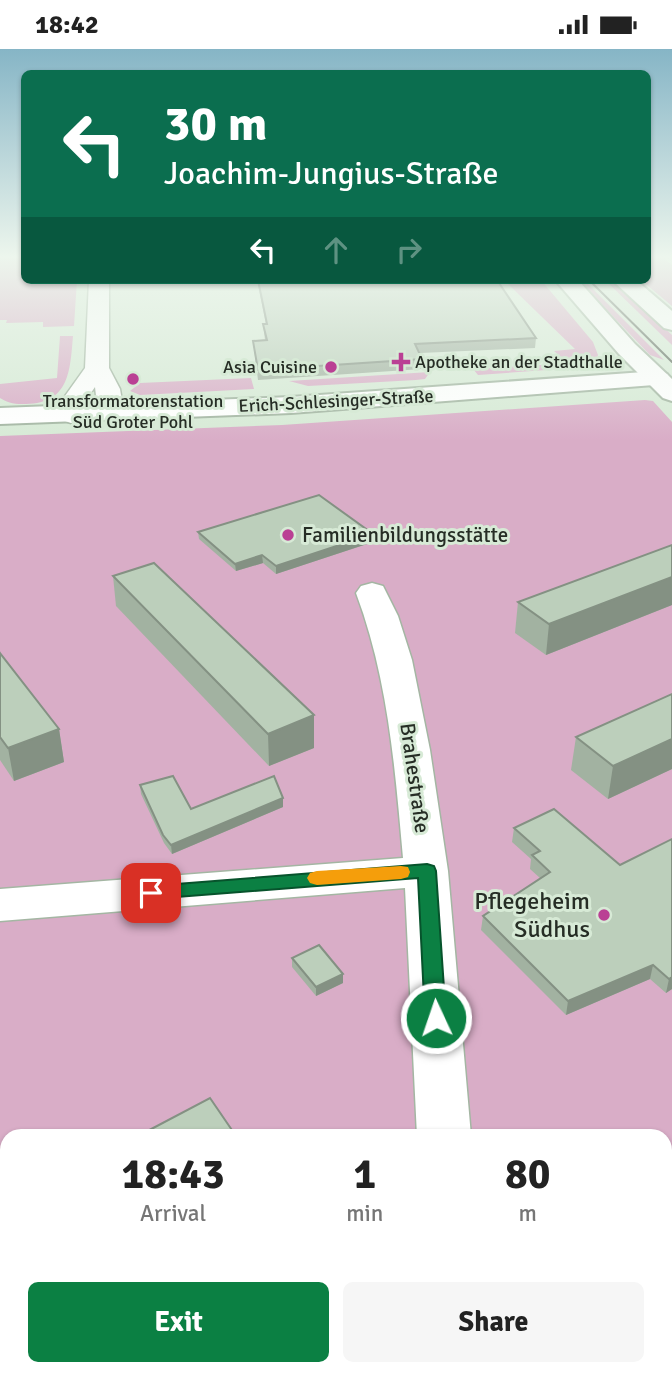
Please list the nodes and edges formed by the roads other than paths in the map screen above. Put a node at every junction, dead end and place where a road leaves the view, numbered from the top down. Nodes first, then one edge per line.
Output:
1 (98, 318) edge
2 (599, 318) edge
3 (97, 368) junction
4 (667, 383) edge
5 (111, 413) junction
6 (71, 415) junction
7 (0, 416) edge
8 (372, 593) dead end
9 (427, 871) junction
10 (0, 905) edge
11 (444, 1129) edge

1 - 3 street
2 - 4 street
3 - 5 street
3 - 6 street
4 - 5 street, Erich-Schlesinger-Straße
5 - 6 street, Erich-Schlesinger-Straße
6 - 7 street, Erich-Schlesinger-Straße
8 - 9 street, Brahestraße
9 - 10 street
9 - 11 street, Brahestraße

